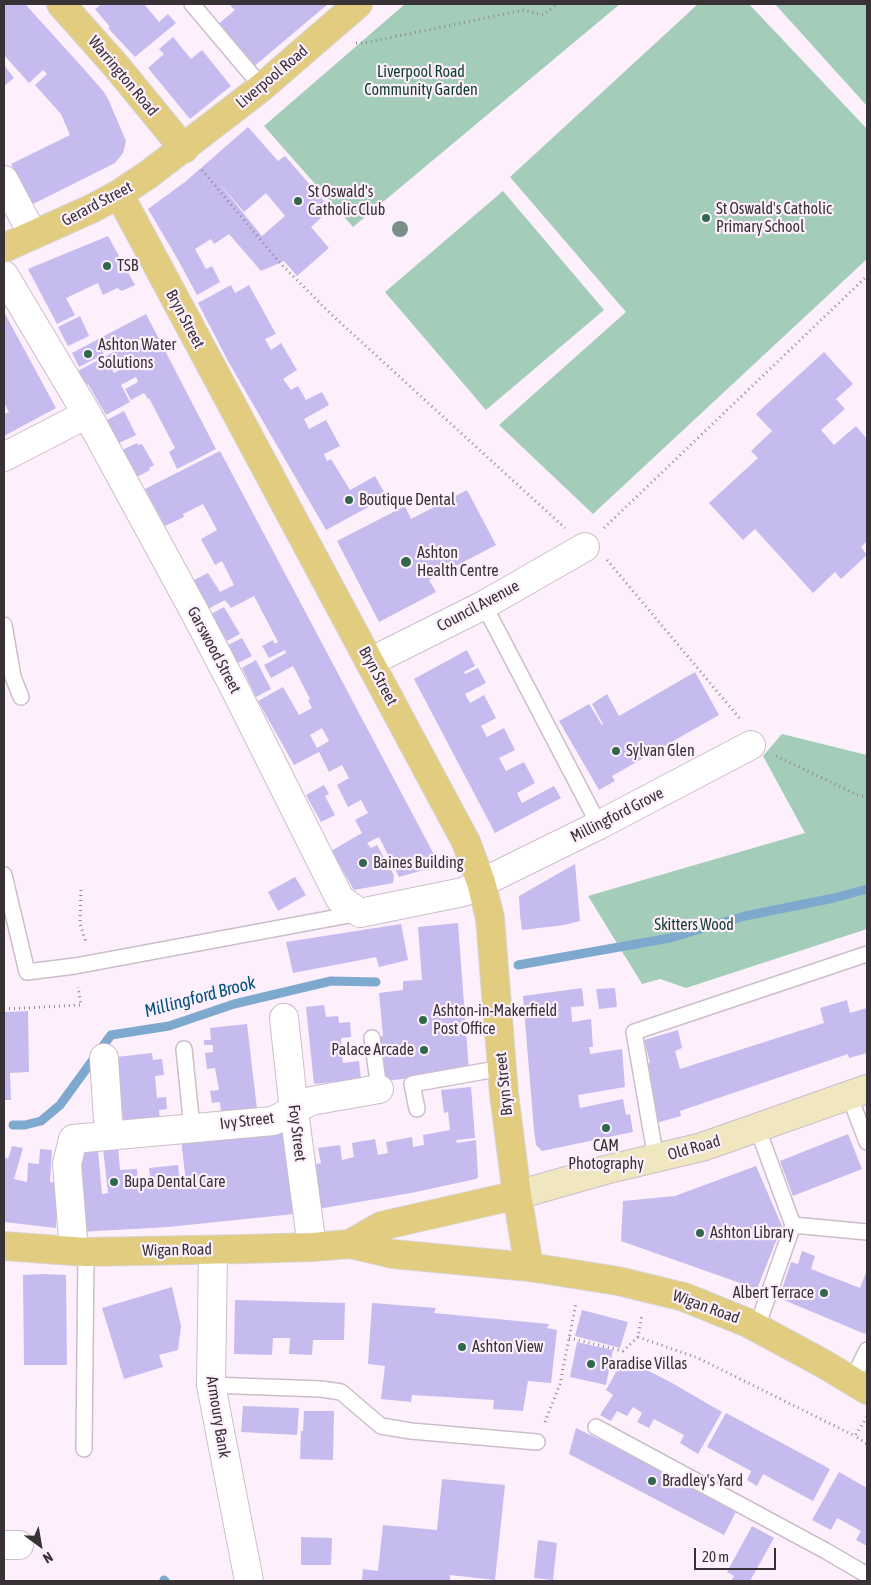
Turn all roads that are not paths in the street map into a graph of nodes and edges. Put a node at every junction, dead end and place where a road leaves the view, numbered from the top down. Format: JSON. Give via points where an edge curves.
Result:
{"nodes":[{"id":1,"x":60,"y":4,"type":"edge"},
{"id":2,"x":192,"y":4,"type":"edge"},
{"id":3,"x":358,"y":4,"type":"edge"},
{"id":4,"x":262,"y":87,"type":"junction"},
{"id":5,"x":192,"y":159,"type":"junction"},
{"id":6,"x":4,"y":180,"type":"edge"},
{"id":7,"x":119,"y":194,"type":"junction"},
{"id":8,"x":33,"y":235,"type":"junction"},
{"id":9,"x":4,"y":248,"type":"edge"},
{"id":10,"x":4,"y":275,"type":"edge"},
{"id":11,"x":87,"y":414,"type":"junction"},
{"id":12,"x":4,"y":457,"type":"edge"},
{"id":13,"x":588,"y":544,"type":"road end"},
{"id":14,"x":484,"y":605,"type":"junction"},
{"id":15,"x":4,"y":625,"type":"edge"},
{"id":16,"x":370,"y":662,"type":"junction"},
{"id":17,"x":21,"y":697,"type":"dead end"},
{"id":18,"x":752,"y":745,"type":"road end"},
{"id":19,"x":600,"y":825,"type":"junction"},
{"id":20,"x":4,"y":875,"type":"edge"},
{"id":21,"x":482,"y":882,"type":"junction"},
{"id":22,"x":360,"y":913,"type":"junction"},
{"id":23,"x":867,"y":954,"type":"edge"},
{"id":24,"x":284,"y":1018,"type":"dead end"},
{"id":25,"x":372,"y":1038,"type":"dead end"},
{"id":26,"x":184,"y":1049,"type":"dead end"},
{"id":27,"x":104,"y":1058,"type":"dead end"},
{"id":28,"x":502,"y":1068,"type":"junction"},
{"id":29,"x":379,"y":1089,"type":"joint"},
{"id":30,"x":858,"y":1092,"type":"edge"},
{"id":31,"x":417,"y":1109,"type":"dead end"},
{"id":32,"x":294,"y":1111,"type":"junction"},
{"id":33,"x":192,"y":1128,"type":"junction"},
{"id":34,"x":757,"y":1128,"type":"junction"},
{"id":35,"x":110,"y":1135,"type":"junction"},
{"id":36,"x":867,"y":1142,"type":"edge"},
{"id":37,"x":656,"y":1159,"type":"junction"},
{"id":38,"x":517,"y":1195,"type":"junction"},
{"id":39,"x":793,"y":1225,"type":"junction"},
{"id":40,"x":867,"y":1232,"type":"edge"},
{"id":41,"x":350,"y":1244,"type":"junction"},
{"id":42,"x":4,"y":1246,"type":"edge"},
{"id":43,"x":312,"y":1247,"type":"junction"},
{"id":44,"x":213,"y":1250,"type":"junction"},
{"id":45,"x":80,"y":1252,"type":"junction"},
{"id":46,"x":529,"y":1267,"type":"junction"},
{"id":47,"x":757,"y":1327,"type":"junction"},
{"id":48,"x":867,"y":1350,"type":"edge"},
{"id":49,"x":210,"y":1385,"type":"junction"},
{"id":50,"x":860,"y":1386,"type":"edge"},
{"id":51,"x":596,"y":1428,"type":"dead end"},
{"id":52,"x":538,"y":1442,"type":"road end"},
{"id":53,"x":84,"y":1449,"type":"dead end"},
{"id":54,"x":867,"y":1575,"type":"edge"},
{"id":55,"x":249,"y":1581,"type":"edge"}],
"edges":[{"from":1,"to":5,"type":"main road","name":"Warrington Road","via":[[117,67]]},
{"from":2,"to":4,"type":"lane"},
{"from":3,"to":4,"type":"main road","name":"Liverpool Road"},
{"from":4,"to":5,"type":"main road","name":"Liverpool Road"},
{"from":5,"to":7,"type":"main road","name":"Gerard Street","via":[[149,174]]},
{"from":6,"to":8,"type":"street"},
{"from":7,"to":8,"type":"main road","name":"Gerard Street"},
{"from":7,"to":16,"type":"main road","name":"Bryn Street"},
{"from":8,"to":9,"type":"main road","name":"Gerard Street"},
{"from":10,"to":11,"type":"street","name":"Garswood Street"},
{"from":11,"to":12,"type":"street"},
{"from":11,"to":22,"type":"street","name":"Garswood Street","via":[[231,681],[340,899]]},
{"from":13,"to":14,"type":"street","name":"Council Avenue"},
{"from":14,"to":16,"type":"street","name":"Council Avenue"},
{"from":14,"to":19,"type":"lane"},
{"from":15,"to":17,"type":"lane","via":[[13,677]]},
{"from":16,"to":21,"type":"main road","name":"Bryn Street","via":[[466,842]]},
{"from":18,"to":19,"type":"street","name":"Millingford Grove"},
{"from":19,"to":21,"type":"street","name":"Millingford Grove"},
{"from":20,"to":22,"type":"lane","via":[[27,972]]},
{"from":21,"to":22,"type":"street","via":[[463,892]]},
{"from":21,"to":28,"type":"main road","name":"Bryn Street","via":[[490,918]]},
{"from":23,"to":37,"type":"lane","via":[[634,1032]]},
{"from":24,"to":32,"type":"street","name":"Foy Street"},
{"from":25,"to":29,"type":"lane"},
{"from":26,"to":33,"type":"lane"},
{"from":27,"to":35,"type":"street"},
{"from":28,"to":31,"type":"lane","via":[[412,1084]]},
{"from":28,"to":38,"type":"main road","name":"Bryn Street"},
{"from":29,"to":32,"type":"street","name":"Ivy Street","via":[[311,1101]]},
{"from":30,"to":34,"type":"street","name":"Old Road"},
{"from":30,"to":36,"type":"lane"},
{"from":32,"to":33,"type":"street","name":"Ivy Street","via":[[274,1121]]},
{"from":32,"to":43,"type":"street","name":"Foy Street"},
{"from":33,"to":35,"type":"street","name":"Ivy Street"},
{"from":34,"to":37,"type":"street","name":"Old Road"},
{"from":34,"to":39,"type":"lane"},
{"from":35,"to":45,"type":"street","name":"Ivy Street","via":[[73,1139],[67,1164]]},
{"from":37,"to":38,"type":"street","name":"Old Road"},
{"from":38,"to":41,"type":"main road","name":"Wigan Road","via":[[381,1226]]},
{"from":38,"to":46,"type":"main road"},
{"from":39,"to":40,"type":"lane"},
{"from":39,"to":47,"type":"lane"},
{"from":41,"to":43,"type":"main road","name":"Wigan Road"},
{"from":41,"to":46,"type":"main road","name":"Wigan Road","via":[[393,1254]]},
{"from":42,"to":45,"type":"main road","name":"Wigan Road"},
{"from":43,"to":44,"type":"main road","name":"Wigan Road"},
{"from":44,"to":45,"type":"main road","name":"Wigan Road"},
{"from":44,"to":49,"type":"street","name":"Armoury Bank"},
{"from":45,"to":53,"type":"lane"},
{"from":46,"to":47,"type":"main road","name":"Wigan Road","via":[[618,1281],[684,1297]]},
{"from":47,"to":50,"type":"main road","name":"Wigan Road"},
{"from":48,"to":50,"type":"lane"},
{"from":49,"to":52,"type":"lane","via":[[341,1392],[381,1426]]},
{"from":49,"to":55,"type":"street","name":"Armoury Bank"},
{"from":51,"to":54,"type":"lane"}]}
